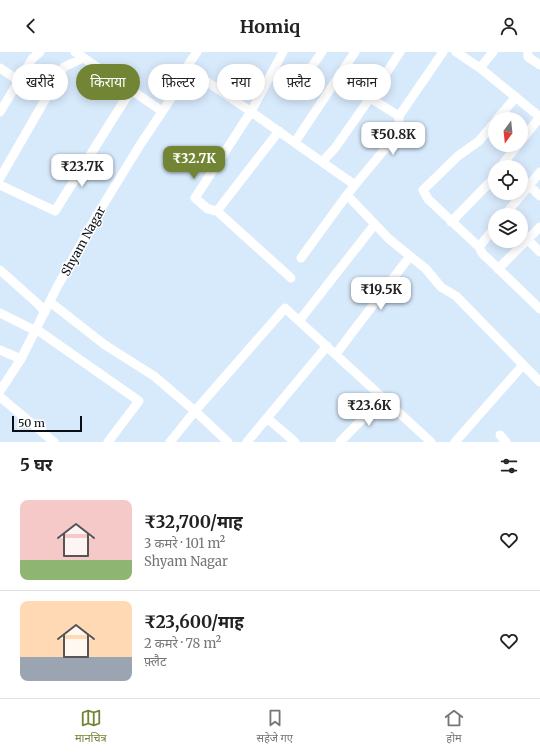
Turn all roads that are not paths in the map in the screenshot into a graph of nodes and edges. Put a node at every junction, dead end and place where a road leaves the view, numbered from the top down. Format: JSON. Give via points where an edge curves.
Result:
{"nodes":[{"id":1,"x":40,"y":52,"type":"edge"},
{"id":2,"x":75,"y":52,"type":"edge"},
{"id":3,"x":196,"y":52,"type":"edge"},
{"id":4,"x":283,"y":52,"type":"edge"},
{"id":5,"x":322,"y":52,"type":"edge"},
{"id":6,"x":355,"y":52,"type":"edge"},
{"id":7,"x":400,"y":52,"type":"edge"},
{"id":8,"x":443,"y":52,"type":"edge"},
{"id":9,"x":456,"y":52,"type":"edge"},
{"id":10,"x":493,"y":52,"type":"edge"},
{"id":11,"x":528,"y":52,"type":"edge"},
{"id":12,"x":83,"y":58,"type":"junction"},
{"id":13,"x":29,"y":64,"type":"edge"},
{"id":14,"x":92,"y":64,"type":"edge"},
{"id":15,"x":188,"y":64,"type":"edge"},
{"id":16,"x":314,"y":64,"type":"edge"},
{"id":17,"x":540,"y":65,"type":"edge"},
{"id":18,"x":391,"y":66,"type":"edge"},
{"id":19,"x":0,"y":68,"type":"edge"},
{"id":20,"x":480,"y":68,"type":"junction"},
{"id":21,"x":12,"y":76,"type":"edge"},
{"id":22,"x":209,"y":83,"type":"edge"},
{"id":23,"x":12,"y":92,"type":"edge"},
{"id":24,"x":140,"y":96,"type":"edge"},
{"id":25,"x":516,"y":97,"type":"junction"},
{"id":26,"x":125,"y":100,"type":"edge"},
{"id":27,"x":168,"y":100,"type":"edge"},
{"id":28,"x":369,"y":100,"type":"edge"},
{"id":29,"x":373,"y":100,"type":"edge"},
{"id":30,"x":252,"y":110,"type":"junction"},
{"id":31,"x":162,"y":111,"type":"junction"},
{"id":32,"x":0,"y":112,"type":"edge"},
{"id":33,"x":503,"y":112,"type":"edge"},
{"id":34,"x":399,"y":116,"type":"junction"},
{"id":35,"x":540,"y":117,"type":"edge"},
{"id":36,"x":488,"y":130,"type":"edge"},
{"id":37,"x":279,"y":131,"type":"junction"},
{"id":38,"x":528,"y":132,"type":"edge"},
{"id":39,"x":295,"y":142,"type":"junction"},
{"id":40,"x":323,"y":161,"type":"junction"},
{"id":41,"x":540,"y":172,"type":"edge"},
{"id":42,"x":0,"y":178,"type":"edge"},
{"id":43,"x":488,"y":183,"type":"edge"},
{"id":44,"x":0,"y":185,"type":"edge"},
{"id":45,"x":356,"y":185,"type":"junction"},
{"id":46,"x":529,"y":186,"type":"junction"},
{"id":47,"x":347,"y":195,"type":"junction"},
{"id":48,"x":540,"y":196,"type":"edge"},
{"id":49,"x":511,"y":208,"type":"edge"},
{"id":50,"x":217,"y":210,"type":"junction"},
{"id":51,"x":451,"y":222,"type":"junction"},
{"id":52,"x":376,"y":224,"type":"junction"},
{"id":53,"x":540,"y":227,"type":"edge"},
{"id":54,"x":488,"y":235,"type":"edge"},
{"id":55,"x":528,"y":238,"type":"edge"},
{"id":56,"x":528,"y":240,"type":"edge"},
{"id":57,"x":478,"y":247,"type":"junction"},
{"id":58,"x":518,"y":248,"type":"edge"},
{"id":59,"x":540,"y":252,"type":"edge"},
{"id":60,"x":410,"y":256,"type":"junction"},
{"id":61,"x":301,"y":258,"type":"dead end"},
{"id":62,"x":498,"y":269,"type":"junction"},
{"id":63,"x":0,"y":270,"type":"edge"},
{"id":64,"x":291,"y":278,"type":"dead end"},
{"id":65,"x":50,"y":302,"type":"junction"},
{"id":66,"x":540,"y":308,"type":"edge"},
{"id":67,"x":44,"y":312,"type":"junction"},
{"id":68,"x":0,"y":313,"type":"edge"},
{"id":69,"x":300,"y":321,"type":"junction"},
{"id":70,"x":36,"y":330,"type":"junction"},
{"id":71,"x":327,"y":346,"type":"junction"},
{"id":72,"x":0,"y":350,"type":"edge"},
{"id":73,"x":336,"y":354,"type":"junction"},
{"id":74,"x":21,"y":359,"type":"junction"},
{"id":75,"x":523,"y":365,"type":"junction"},
{"id":76,"x":540,"y":382,"type":"edge"},
{"id":77,"x":0,"y":391,"type":"edge"},
{"id":78,"x":0,"y":397,"type":"edge"},
{"id":79,"x":383,"y":398,"type":"junction"},
{"id":80,"x":195,"y":410,"type":"junction"},
{"id":81,"x":267,"y":418,"type":"junction"},
{"id":82,"x":54,"y":442,"type":"edge"},
{"id":83,"x":108,"y":442,"type":"edge"},
{"id":84,"x":170,"y":442,"type":"edge"},
{"id":85,"x":228,"y":442,"type":"edge"},
{"id":86,"x":247,"y":442,"type":"edge"},
{"id":87,"x":295,"y":442,"type":"edge"},
{"id":88,"x":340,"y":442,"type":"edge"},
{"id":89,"x":431,"y":442,"type":"edge"},
{"id":90,"x":455,"y":442,"type":"edge"}],
"edges":[{"from":1,"to":13,"type":"street"},
{"from":2,"to":12,"type":"street"},
{"from":3,"to":15,"type":"street","name":"Shyam Nagar"},
{"from":4,"to":30,"type":"street"},
{"from":5,"to":16,"type":"street"},
{"from":6,"to":39,"type":"street"},
{"from":7,"to":18,"type":"street"},
{"from":8,"to":34,"type":"street"},
{"from":9,"to":20,"type":"street"},
{"from":10,"to":20,"type":"street"},
{"from":11,"to":17,"type":"street","via":[[528,57]]},
{"from":12,"to":14,"type":"street"},
{"from":12,"to":42,"type":"street","via":[[64,67]]},
{"from":19,"to":21,"type":"street"},
{"from":20,"to":25,"type":"street"},
{"from":22,"to":30,"type":"street"},
{"from":23,"to":32,"type":"street"},
{"from":24,"to":31,"type":"street"},
{"from":25,"to":33,"type":"street"},
{"from":25,"to":35,"type":"street"},
{"from":26,"to":44,"type":"street","via":[[55,211]]},
{"from":27,"to":31,"type":"street","name":"Shyam Nagar"},
{"from":28,"to":40,"type":"street"},
{"from":29,"to":34,"type":"street"},
{"from":30,"to":37,"type":"street"},
{"from":30,"to":50,"type":"street","via":[[195,198],[208,209]]},
{"from":31,"to":65,"type":"street","name":"Shyam Nagar","via":[[97,215]]},
{"from":34,"to":45,"type":"street","via":[[399,126],[384,150]]},
{"from":35,"to":38,"type":"street"},
{"from":36,"to":51,"type":"street","via":[[423,190],[428,199]]},
{"from":37,"to":39,"type":"street"},
{"from":37,"to":50,"type":"street"},
{"from":39,"to":40,"type":"street"},
{"from":40,"to":45,"type":"street"},
{"from":41,"to":46,"type":"street"},
{"from":43,"to":51,"type":"street"},
{"from":45,"to":47,"type":"street"},
{"from":46,"to":48,"type":"street"},
{"from":46,"to":49,"type":"street"},
{"from":47,"to":52,"type":"street"},
{"from":47,"to":61,"type":"street"},
{"from":50,"to":64,"type":"street"},
{"from":51,"to":57,"type":"street"},
{"from":52,"to":60,"type":"street","via":[[389,239]]},
{"from":52,"to":69,"type":"street"},
{"from":53,"to":55,"type":"street"},
{"from":54,"to":57,"type":"street"},
{"from":56,"to":59,"type":"street"},
{"from":57,"to":62,"type":"street"},
{"from":58,"to":62,"type":"street"},
{"from":60,"to":73,"type":"street"},
{"from":60,"to":75,"type":"street","via":[[426,269],[441,287],[456,296]]},
{"from":62,"to":66,"type":"street"},
{"from":63,"to":67,"type":"street"},
{"from":65,"to":67,"type":"street","name":"Shyam Nagar"},
{"from":65,"to":80,"type":"street","via":[[105,345],[154,376]]},
{"from":67,"to":70,"type":"street","name":"Shyam Nagar"},
{"from":68,"to":70,"type":"street"},
{"from":69,"to":71,"type":"street"},
{"from":69,"to":80,"type":"street","via":[[285,308]]},
{"from":70,"to":74,"type":"street","name":"Shyam Nagar"},
{"from":70,"to":83,"type":"street","via":[[139,401]]},
{"from":71,"to":73,"type":"street"},
{"from":71,"to":81,"type":"street"},
{"from":72,"to":74,"type":"street"},
{"from":73,"to":79,"type":"street"},
{"from":74,"to":77,"type":"street","name":"Shyam Nagar"},
{"from":75,"to":76,"type":"street"},
{"from":75,"to":90,"type":"street"},
{"from":78,"to":82,"type":"street"},
{"from":79,"to":88,"type":"street"},
{"from":79,"to":89,"type":"street"},
{"from":80,"to":84,"type":"street"},
{"from":80,"to":85,"type":"street"},
{"from":81,"to":86,"type":"street"},
{"from":81,"to":87,"type":"street"}]}
